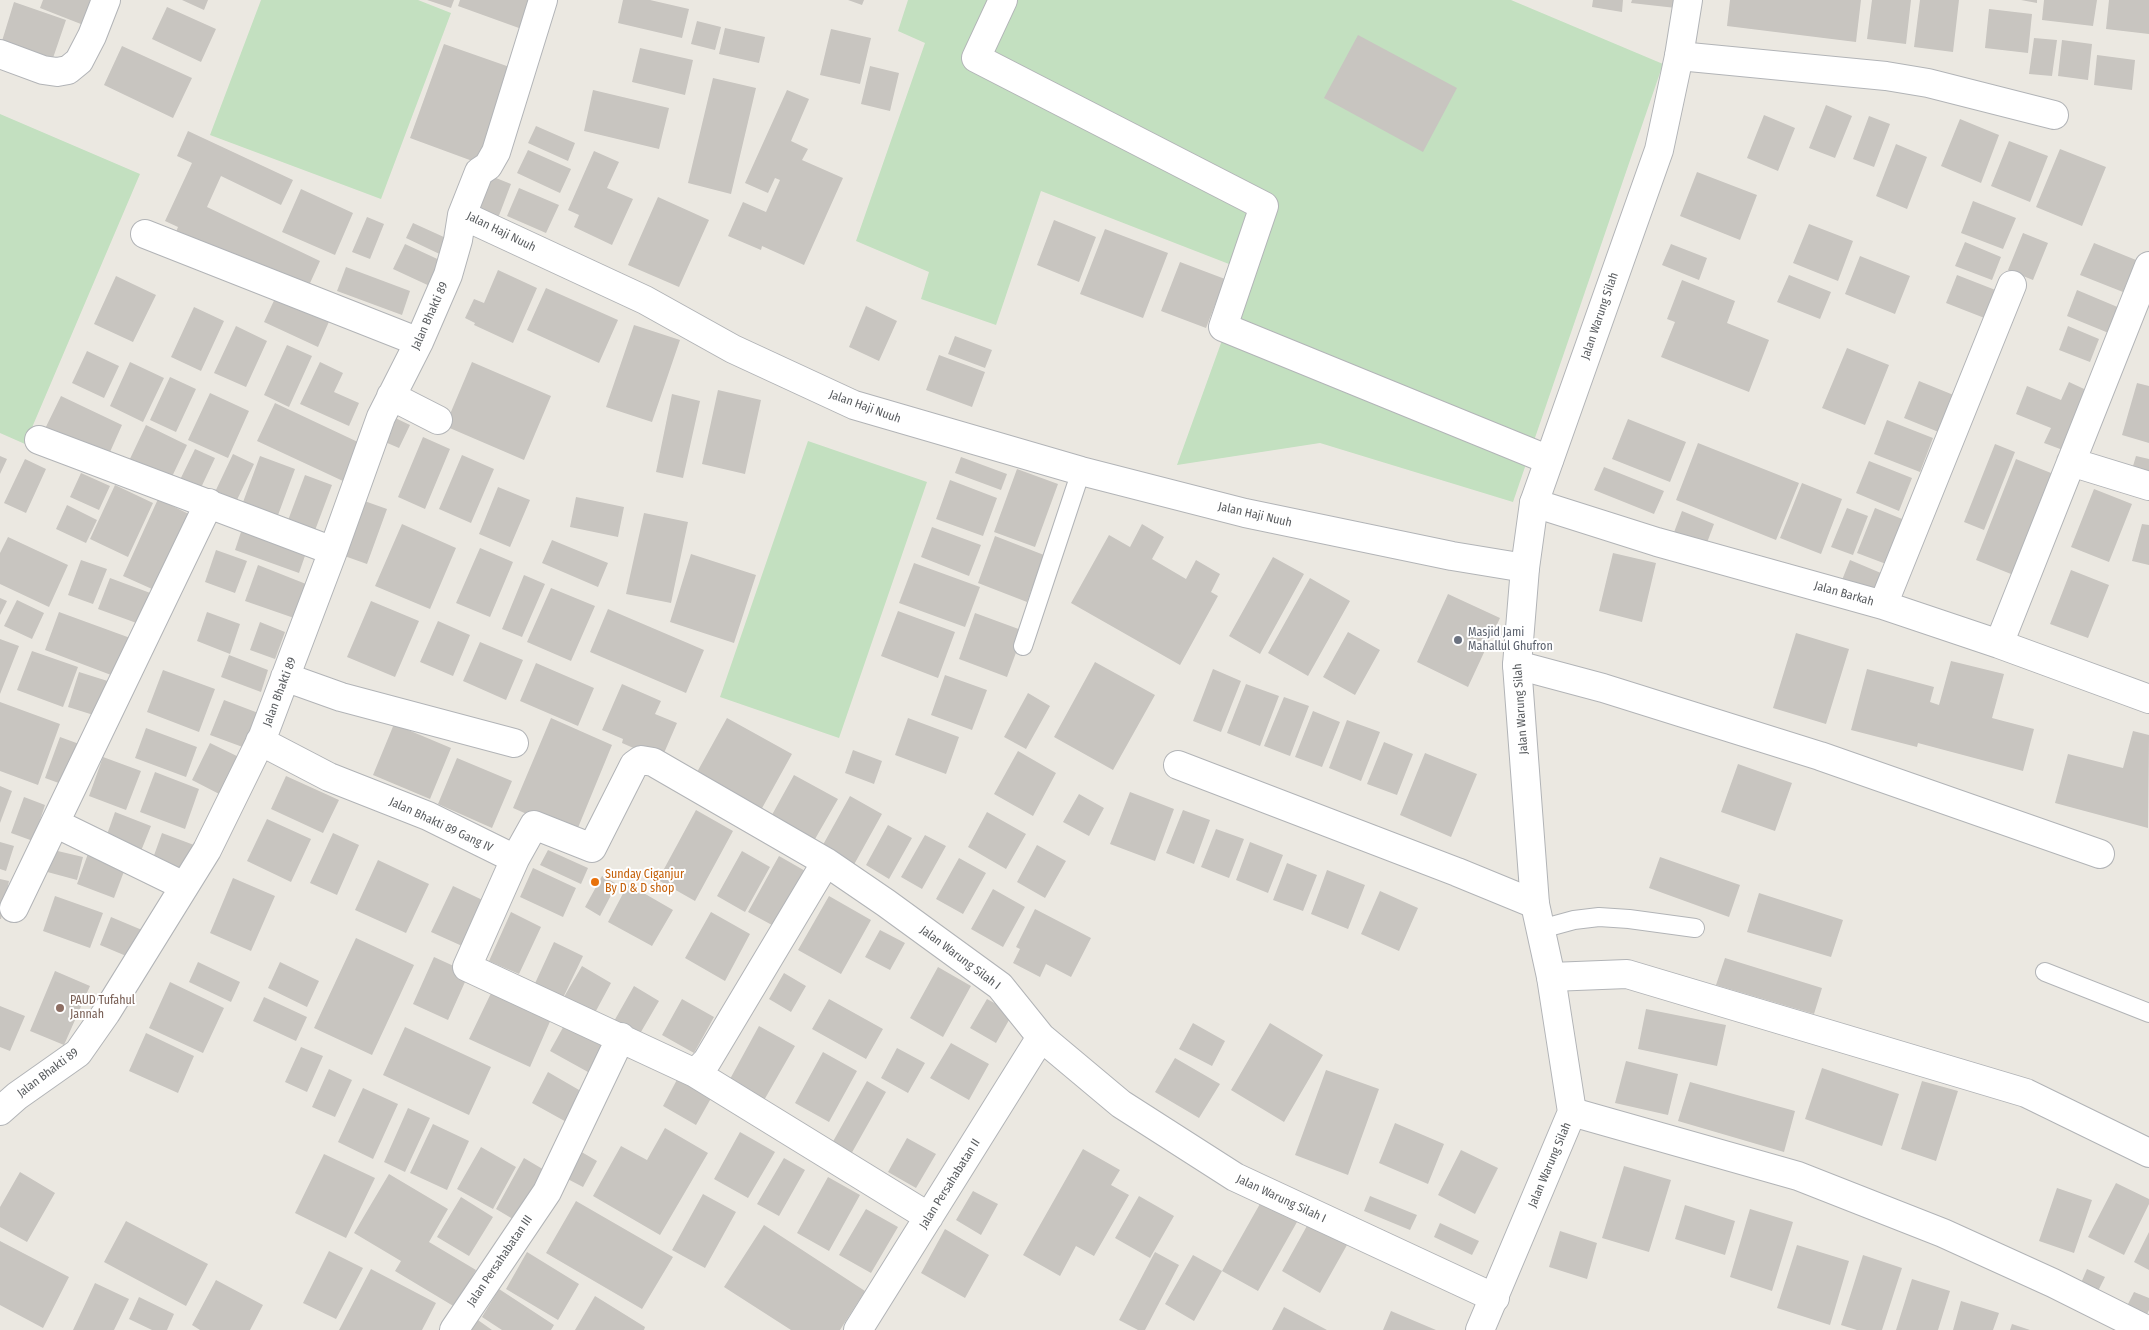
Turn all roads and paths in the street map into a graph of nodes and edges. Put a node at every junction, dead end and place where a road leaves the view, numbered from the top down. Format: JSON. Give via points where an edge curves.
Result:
{"nodes":[{"id":1,"x":106,"y":0,"type":"edge"},
{"id":2,"x":543,"y":0,"type":"edge"},
{"id":3,"x":1002,"y":0,"type":"edge"},
{"id":4,"x":1688,"y":0,"type":"edge"},
{"id":5,"x":0,"y":54,"type":"edge"},
{"id":6,"x":1679,"y":56,"type":"junction"},
{"id":7,"x":2054,"y":115,"type":"dead end"},
{"id":8,"x":462,"y":215,"type":"junction"},
{"id":9,"x":145,"y":234,"type":"dead end"},
{"id":10,"x":2149,"y":266,"type":"edge"},
{"id":11,"x":2012,"y":284,"type":"dead end"},
{"id":12,"x":419,"y":342,"type":"junction"},
{"id":13,"x":391,"y":396,"type":"junction"},
{"id":14,"x":438,"y":420,"type":"dead end"},
{"id":15,"x":39,"y":440,"type":"dead end"},
{"id":16,"x":1550,"y":460,"type":"junction"},
{"id":17,"x":2071,"y":462,"type":"junction"},
{"id":18,"x":1081,"y":472,"type":"junction"},
{"id":19,"x":2149,"y":486,"type":"edge"},
{"id":20,"x":209,"y":503,"type":"junction"},
{"id":21,"x":1534,"y":503,"type":"junction"},
{"id":22,"x":333,"y":551,"type":"junction"},
{"id":23,"x":1525,"y":568,"type":"junction"},
{"id":24,"x":1882,"y":605,"type":"junction"},
{"id":25,"x":1999,"y":644,"type":"junction"},
{"id":26,"x":1024,"y":646,"type":"dead end"},
{"id":27,"x":1517,"y":665,"type":"junction"},
{"id":28,"x":285,"y":677,"type":"junction"},
{"id":29,"x":2149,"y":699,"type":"edge"},
{"id":30,"x":260,"y":741,"type":"junction"},
{"id":31,"x":514,"y":743,"type":"dead end"},
{"id":32,"x":1178,"y":765,"type":"dead end"},
{"id":33,"x":55,"y":823,"type":"junction"},
{"id":34,"x":2100,"y":854,"type":"dead end"},
{"id":35,"x":515,"y":860,"type":"junction"},
{"id":36,"x":826,"y":862,"type":"junction"},
{"id":37,"x":184,"y":886,"type":"junction"},
{"id":38,"x":14,"y":908,"type":"dead end"},
{"id":39,"x":1538,"y":917,"type":"junction"},
{"id":40,"x":1695,"y":928,"type":"dead end"},
{"id":41,"x":2045,"y":972,"type":"dead end"},
{"id":42,"x":1551,"y":978,"type":"junction"},
{"id":43,"x":2149,"y":1013,"type":"edge"},
{"id":44,"x":621,"y":1037,"type":"junction"},
{"id":45,"x":1041,"y":1037,"type":"junction"},
{"id":46,"x":695,"y":1073,"type":"junction"},
{"id":47,"x":0,"y":1111,"type":"edge"},
{"id":48,"x":1572,"y":1112,"type":"junction"},
{"id":49,"x":2149,"y":1153,"type":"edge"},
{"id":50,"x":929,"y":1218,"type":"junction"},
{"id":51,"x":1495,"y":1298,"type":"junction"},
{"id":52,"x":454,"y":1330,"type":"edge"},
{"id":53,"x":858,"y":1330,"type":"edge"},
{"id":54,"x":1480,"y":1330,"type":"edge"},
{"id":55,"x":2147,"y":1330,"type":"edge"}],
"edges":[{"from":1,"to":5,"type":"street","via":[[79,61],[68,70],[43,70]]},
{"from":2,"to":8,"type":"street","name":"Jalan Haji Nuuh","via":[[496,152],[488,166],[479,172]]},
{"from":3,"to":16,"type":"street","via":[[976,58],[1264,206],[1223,327]]},
{"from":4,"to":6,"type":"street","name":"Jalan Warung Silah"},
{"from":6,"to":7,"type":"street","via":[[1886,76],[1928,83]]},
{"from":6,"to":16,"type":"street","name":"Jalan Warung Silah","via":[[1659,150]]},
{"from":8,"to":12,"type":"street","name":"Jalan Bhakti 89","via":[[448,275]]},
{"from":8,"to":18,"type":"street","name":"Jalan Haji Nuuh","via":[[645,300],[733,349],[854,405]]},
{"from":9,"to":12,"type":"street"},
{"from":10,"to":17,"type":"street"},
{"from":11,"to":24,"type":"street"},
{"from":12,"to":13,"type":"street","name":"Jalan Bhakti 89"},
{"from":13,"to":14,"type":"street"},
{"from":13,"to":22,"type":"street","name":"Jalan Bhakti 89"},
{"from":15,"to":20,"type":"street"},
{"from":16,"to":21,"type":"street","name":"Jalan Warung Silah"},
{"from":17,"to":19,"type":"street"},
{"from":17,"to":25,"type":"street"},
{"from":18,"to":23,"type":"street","name":"Jalan Haji Nuuh","via":[[1246,513]]},
{"from":18,"to":26,"type":"lane"},
{"from":20,"to":22,"type":"street"},
{"from":20,"to":33,"type":"street"},
{"from":21,"to":23,"type":"street","name":"Jalan Warung Silah"},
{"from":21,"to":24,"type":"street","name":"Jalan Barkah","via":[[1657,542]]},
{"from":22,"to":28,"type":"street","name":"Jalan Bhakti 89"},
{"from":23,"to":27,"type":"street","name":"Jalan Warung Silah"},
{"from":24,"to":25,"type":"street","name":"Jalan Barkah"},
{"from":25,"to":29,"type":"street","name":"Jalan Barkah"},
{"from":27,"to":34,"type":"street","via":[[1603,688],[1820,756]]},
{"from":27,"to":39,"type":"street","name":"Jalan Warung Silah"},
{"from":28,"to":30,"type":"street","name":"Jalan Bhakti 89"},
{"from":28,"to":31,"type":"street","via":[[341,697]]},
{"from":30,"to":35,"type":"street","name":"Jalan Bhakti 89 Gang IV","via":[[329,777],[428,816]]},
{"from":30,"to":37,"type":"street","name":"Jalan Bhakti 89","via":[[207,850]]},
{"from":32,"to":39,"type":"street","via":[[1458,872]]},
{"from":33,"to":37,"type":"street"},
{"from":33,"to":38,"type":"street"},
{"from":35,"to":36,"type":"street","name":"Jalan Warung Silah I","via":[[534,825],[592,848],[634,765],[641,760],[653,762]]},
{"from":35,"to":44,"type":"street","via":[[467,966]]},
{"from":36,"to":45,"type":"street","name":"Jalan Warung Silah I","via":[[1000,986]]},
{"from":36,"to":46,"type":"street","via":[[707,1061]]},
{"from":37,"to":47,"type":"street","name":"Jalan Bhakti 89","via":[[78,1053]]},
{"from":39,"to":40,"type":"lane","via":[[1629,919]]},
{"from":39,"to":42,"type":"street","name":"Jalan Warung Silah"},
{"from":41,"to":43,"type":"lane"},
{"from":42,"to":48,"type":"street","name":"Jalan Warung Silah"},
{"from":42,"to":49,"type":"street","via":[[1627,974],[2026,1093]]},
{"from":44,"to":46,"type":"street"},
{"from":44,"to":52,"type":"street","name":"Jalan Persahabatan III","via":[[547,1192]]},
{"from":45,"to":50,"type":"street","name":"Jalan Persahabatan II"},
{"from":45,"to":51,"type":"street","name":"Jalan Warung Silah I","via":[[1121,1104],[1235,1178]]},
{"from":46,"to":50,"type":"street"},
{"from":48,"to":51,"type":"street","name":"Jalan Warung Silah"},
{"from":48,"to":55,"type":"street","via":[[1798,1176],[1943,1233]]},
{"from":50,"to":53,"type":"street","name":"Jalan Persahabatan II"},
{"from":51,"to":54,"type":"street","name":"Jalan Warung Silah"}]}
